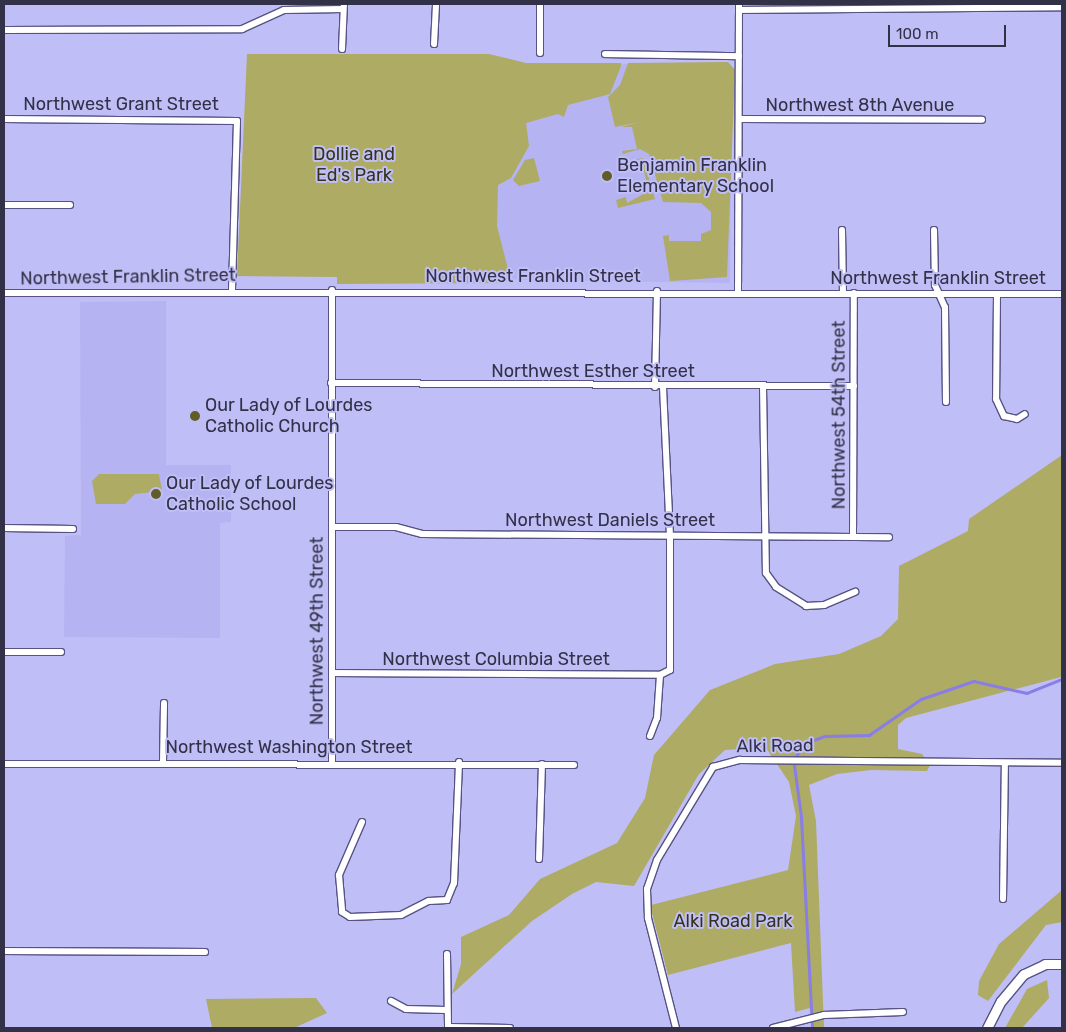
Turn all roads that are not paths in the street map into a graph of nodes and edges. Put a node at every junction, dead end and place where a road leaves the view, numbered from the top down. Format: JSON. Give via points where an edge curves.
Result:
{"nodes":[{"id":1,"x":436,"y":4,"type":"edge"},
{"id":2,"x":540,"y":4,"type":"edge"},
{"id":3,"x":344,"y":7,"type":"edge"},
{"id":4,"x":739,"y":7,"type":"edge"},
{"id":5,"x":1062,"y":7,"type":"edge"},
{"id":6,"x":4,"y":30,"type":"edge"},
{"id":7,"x":434,"y":44,"type":"dead end"},
{"id":8,"x":342,"y":49,"type":"dead end"},
{"id":9,"x":540,"y":53,"type":"dead end"},
{"id":10,"x":605,"y":54,"type":"dead end"},
{"id":11,"x":739,"y":56,"type":"junction"},
{"id":12,"x":4,"y":118,"type":"edge"},
{"id":13,"x":739,"y":119,"type":"junction"},
{"id":14,"x":982,"y":120,"type":"dead end"},
{"id":15,"x":4,"y":205,"type":"edge"},
{"id":16,"x":70,"y":205,"type":"dead end"},
{"id":17,"x":842,"y":230,"type":"dead end"},
{"id":18,"x":934,"y":230,"type":"dead end"},
{"id":19,"x":332,"y":290,"type":"junction"},
{"id":20,"x":232,"y":291,"type":"junction"},
{"id":21,"x":657,"y":292,"type":"junction"},
{"id":22,"x":738,"y":292,"type":"junction"},
{"id":23,"x":4,"y":293,"type":"edge"},
{"id":24,"x":842,"y":293,"type":"junction"},
{"id":25,"x":854,"y":293,"type":"junction"},
{"id":26,"x":938,"y":294,"type":"junction"},
{"id":27,"x":997,"y":294,"type":"junction"},
{"id":28,"x":1062,"y":294,"type":"edge"},
{"id":29,"x":331,"y":383,"type":"junction"},
{"id":30,"x":764,"y":386,"type":"junction"},
{"id":31,"x":854,"y":386,"type":"junction"},
{"id":32,"x":659,"y":387,"type":"junction"},
{"id":33,"x":946,"y":402,"type":"dead end"},
{"id":34,"x":1025,"y":414,"type":"dead end"},
{"id":35,"x":332,"y":527,"type":"junction"},
{"id":36,"x":4,"y":528,"type":"edge"},
{"id":37,"x":73,"y":529,"type":"dead end"},
{"id":38,"x":670,"y":536,"type":"junction"},
{"id":39,"x":763,"y":536,"type":"junction"},
{"id":40,"x":853,"y":537,"type":"junction"},
{"id":41,"x":889,"y":537,"type":"dead end"},
{"id":42,"x":855,"y":592,"type":"dead end"},
{"id":43,"x":4,"y":652,"type":"edge"},
{"id":44,"x":61,"y":652,"type":"dead end"},
{"id":45,"x":332,"y":673,"type":"junction"},
{"id":46,"x":660,"y":675,"type":"junction"},
{"id":47,"x":164,"y":703,"type":"dead end"},
{"id":48,"x":650,"y":736,"type":"dead end"},
{"id":49,"x":332,"y":761,"type":"junction"},
{"id":50,"x":163,"y":762,"type":"junction"},
{"id":51,"x":459,"y":762,"type":"junction"},
{"id":52,"x":1005,"y":763,"type":"junction"},
{"id":53,"x":1062,"y":763,"type":"edge"},
{"id":54,"x":4,"y":764,"type":"edge"},
{"id":55,"x":542,"y":764,"type":"junction"},
{"id":56,"x":574,"y":766,"type":"dead end"},
{"id":57,"x":362,"y":822,"type":"dead end"},
{"id":58,"x":539,"y":859,"type":"dead end"},
{"id":59,"x":1003,"y":899,"type":"dead end"},
{"id":60,"x":4,"y":950,"type":"edge"},
{"id":61,"x":205,"y":952,"type":"dead end"},
{"id":62,"x":448,"y":954,"type":"dead end"},
{"id":63,"x":1062,"y":964,"type":"edge"},
{"id":64,"x":391,"y":1001,"type":"dead end"},
{"id":65,"x":446,"y":1010,"type":"junction"},
{"id":66,"x":903,"y":1012,"type":"dead end"},
{"id":67,"x":448,"y":1028,"type":"edge"},
{"id":68,"x":510,"y":1028,"type":"edge"},
{"id":69,"x":676,"y":1028,"type":"edge"},
{"id":70,"x":773,"y":1028,"type":"edge"},
{"id":71,"x":987,"y":1028,"type":"edge"}],
"edges":[{"from":1,"to":7,"type":"street"},
{"from":2,"to":9,"type":"street"},
{"from":3,"to":6,"type":"street","via":[[284,10],[242,29]]},
{"from":3,"to":8,"type":"street"},
{"from":4,"to":5,"type":"street"},
{"from":4,"to":11,"type":"street"},
{"from":10,"to":11,"type":"street"},
{"from":11,"to":13,"type":"street"},
{"from":12,"to":20,"type":"street","name":"Northwest Grant Street","via":[[237,121]]},
{"from":13,"to":14,"type":"street","name":"Northwest 8th Avenue"},
{"from":13,"to":22,"type":"street"},
{"from":15,"to":16,"type":"street"},
{"from":17,"to":24,"type":"street"},
{"from":18,"to":26,"type":"street"},
{"from":19,"to":20,"type":"street","name":"Northwest Franklin Street"},
{"from":19,"to":21,"type":"street","name":"Northwest Franklin Street"},
{"from":19,"to":29,"type":"street","name":"Northwest 49th Street"},
{"from":20,"to":23,"type":"street","name":"Northwest Franklin Street"},
{"from":21,"to":22,"type":"street","name":"Northwest Franklin Street"},
{"from":21,"to":32,"type":"street"},
{"from":22,"to":24,"type":"street","name":"Northwest Franklin Street"},
{"from":24,"to":25,"type":"street","name":"Northwest Franklin Street"},
{"from":25,"to":26,"type":"street","name":"Northwest Franklin Street"},
{"from":25,"to":31,"type":"street","name":"Northwest 54th Street"},
{"from":26,"to":27,"type":"street","name":"Northwest Franklin Street"},
{"from":26,"to":33,"type":"street","via":[[945,307]]},
{"from":27,"to":28,"type":"street","name":"Northwest Franklin Street"},
{"from":27,"to":34,"type":"street","via":[[997,404],[1010,419]]},
{"from":29,"to":32,"type":"street","name":"Northwest Esther Street"},
{"from":29,"to":35,"type":"street","name":"Northwest 49th Street"},
{"from":30,"to":31,"type":"street","name":"Northwest Esther Street"},
{"from":30,"to":32,"type":"street","name":"Northwest Esther Street"},
{"from":30,"to":39,"type":"street"},
{"from":31,"to":40,"type":"street","name":"Northwest 54th Street"},
{"from":32,"to":38,"type":"street"},
{"from":35,"to":38,"type":"street","name":"Northwest Daniels Street","via":[[396,527],[422,534]]},
{"from":35,"to":45,"type":"street","name":"Northwest 49th Street"},
{"from":36,"to":37,"type":"street"},
{"from":38,"to":39,"type":"street","name":"Northwest Daniels Street"},
{"from":38,"to":46,"type":"street","via":[[670,670]]},
{"from":39,"to":40,"type":"street","name":"Northwest Daniels Street"},
{"from":39,"to":42,"type":"street","via":[[766,573],[800,604],[819,606]]},
{"from":40,"to":41,"type":"street","name":"Northwest Daniels Street"},
{"from":43,"to":44,"type":"street"},
{"from":45,"to":46,"type":"street","name":"Northwest Columbia Street"},
{"from":45,"to":49,"type":"street","name":"Northwest 49th Street"},
{"from":46,"to":48,"type":"street","via":[[657,718]]},
{"from":47,"to":50,"type":"street"},
{"from":49,"to":50,"type":"street","name":"Northwest Washington Street"},
{"from":49,"to":51,"type":"street","name":"Northwest Washington Street"},
{"from":50,"to":54,"type":"street","name":"Northwest Washington Street"},
{"from":51,"to":55,"type":"street","name":"Northwest Washington Street"},
{"from":51,"to":57,"type":"street","via":[[454,883],[447,900],[429,901],[401,915],[350,917],[342,912],[339,874]]},
{"from":52,"to":53,"type":"street","name":"Alki Road"},
{"from":52,"to":59,"type":"street"},
{"from":52,"to":69,"type":"street","name":"Alki Road","via":[[740,760],[714,767],[651,873],[648,918]]},
{"from":55,"to":56,"type":"street","name":"Northwest Washington Street"},
{"from":55,"to":58,"type":"street"},
{"from":60,"to":61,"type":"street"},
{"from":62,"to":65,"type":"street"},
{"from":63,"to":71,"type":"street","via":[[1045,964],[1024,974],[1001,1002]]},
{"from":64,"to":65,"type":"street","via":[[406,1009]]},
{"from":65,"to":67,"type":"street"},
{"from":66,"to":70,"type":"street","via":[[824,1015]]},
{"from":67,"to":68,"type":"street"}]}
